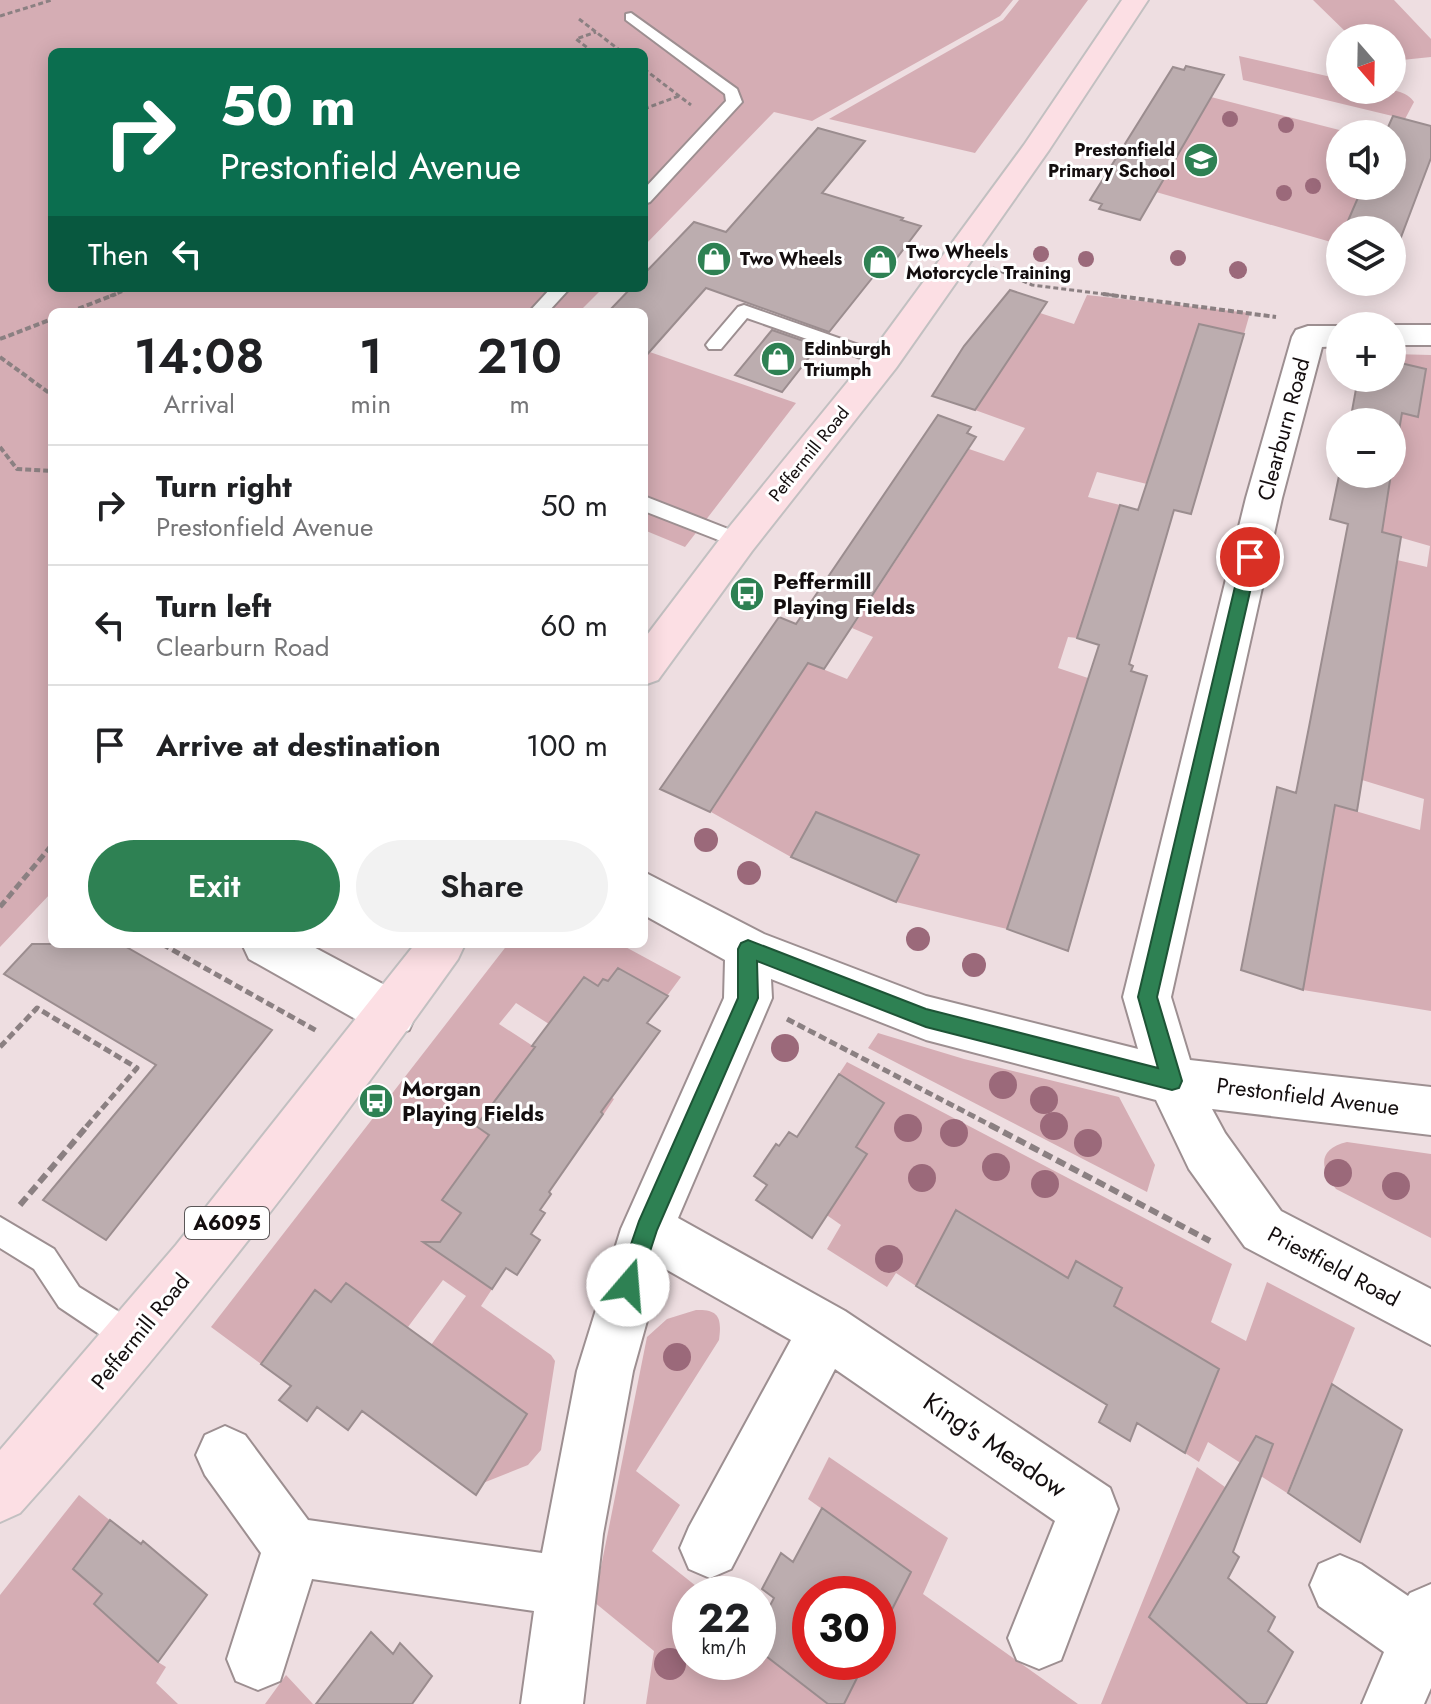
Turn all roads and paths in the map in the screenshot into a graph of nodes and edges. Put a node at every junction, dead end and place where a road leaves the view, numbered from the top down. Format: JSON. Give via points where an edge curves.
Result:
{"nodes":[{"id":1,"x":52,"y":0,"type":"edge"},
{"id":2,"x":1135,"y":0,"type":"edge"},
{"id":3,"x":0,"y":16,"type":"edge"},
{"id":4,"x":631,"y":17,"type":"dead end"},
{"id":5,"x":579,"y":19,"type":"dead end"},
{"id":6,"x":596,"y":32,"type":"junction"},
{"id":7,"x":588,"y":48,"type":"edge"},
{"id":8,"x":617,"y":48,"type":"edge"},
{"id":9,"x":648,"y":72,"type":"edge"},
{"id":10,"x":679,"y":96,"type":"junction"},
{"id":11,"x":648,"y":108,"type":"edge"},
{"id":12,"x":713,"y":122,"type":"junction"},
{"id":13,"x":648,"y":195,"type":"edge"},
{"id":14,"x":963,"y":252,"type":"junction"},
{"id":15,"x":122,"y":292,"type":"edge"},
{"id":16,"x":557,"y":292,"type":"edge"},
{"id":17,"x":80,"y":308,"type":"edge"},
{"id":18,"x":542,"y":308,"type":"edge"},
{"id":19,"x":48,"y":321,"type":"edge"},
{"id":20,"x":1406,"y":335,"type":"edge"},
{"id":21,"x":1431,"y":335,"type":"edge"},
{"id":22,"x":1324,"y":337,"type":"edge"},
{"id":23,"x":0,"y":339,"type":"edge"},
{"id":24,"x":715,"y":345,"type":"dead end"},
{"id":25,"x":0,"y":357,"type":"edge"},
{"id":26,"x":884,"y":360,"type":"junction"},
{"id":27,"x":48,"y":392,"type":"edge"},
{"id":28,"x":0,"y":447,"type":"edge"},
{"id":29,"x":48,"y":471,"type":"edge"},
{"id":30,"x":648,"y":505,"type":"edge"},
{"id":31,"x":739,"y":541,"type":"junction"},
{"id":32,"x":648,"y":664,"type":"edge"},
{"id":33,"x":48,"y":850,"type":"edge"},
{"id":34,"x":648,"y":895,"type":"edge"},
{"id":35,"x":0,"y":907,"type":"edge"},
{"id":36,"x":169,"y":948,"type":"edge"},
{"id":37,"x":272,"y":948,"type":"edge"},
{"id":38,"x":439,"y":948,"type":"edge"},
{"id":39,"x":748,"y":974,"type":"junction"},
{"id":40,"x":392,"y":1014,"type":"junction"},
{"id":41,"x":0,"y":1047,"type":"edge"},
{"id":42,"x":359,"y":1055,"type":"junction"},
{"id":43,"x":1172,"y":1081,"type":"junction"},
{"id":44,"x":1431,"y":1111,"type":"edge"},
{"id":45,"x":5,"y":1224,"type":"edge"},
{"id":46,"x":647,"y":1229,"type":"junction"},
{"id":47,"x":1263,"y":1229,"type":"junction"},
{"id":48,"x":1431,"y":1318,"type":"edge"},
{"id":49,"x":826,"y":1330,"type":"junction"},
{"id":50,"x":134,"y":1339,"type":"junction"},
{"id":51,"x":225,"y":1455,"type":"dead end"},
{"id":52,"x":0,"y":1493,"type":"edge"},
{"id":53,"x":292,"y":1547,"type":"junction"},
{"id":54,"x":710,"y":1548,"type":"dead end"},
{"id":55,"x":1340,"y":1585,"type":"dead end"},
{"id":56,"x":567,"y":1586,"type":"junction"},
{"id":57,"x":1426,"y":1627,"type":"edge"},
{"id":58,"x":1039,"y":1638,"type":"dead end"},
{"id":59,"x":258,"y":1659,"type":"dead end"},
{"id":60,"x":552,"y":1704,"type":"edge"},
{"id":61,"x":1393,"y":1704,"type":"edge"}],
"edges":[{"from":1,"to":3,"type":"path"},
{"from":2,"to":14,"type":"main road","name":"Peffermill Road"},
{"from":4,"to":12,"type":"lane","via":[[732,92],[734,102]]},
{"from":5,"to":6,"type":"path"},
{"from":6,"to":7,"type":"path","via":[[576,39]]},
{"from":6,"to":8,"type":"path"},
{"from":9,"to":10,"type":"path"},
{"from":10,"to":11,"type":"path"},
{"from":10,"to":12,"type":"path"},
{"from":12,"to":13,"type":"lane"},
{"from":14,"to":22,"type":"path","via":[[1025,284],[1269,314]]},
{"from":14,"to":26,"type":"main road","name":"Peffermill Road"},
{"from":15,"to":17,"type":"path"},
{"from":16,"to":18,"type":"lane"},
{"from":19,"to":23,"type":"path"},
{"from":20,"to":21,"type":"street"},
{"from":22,"to":43,"type":"street","name":"Clearburn Road","via":[[1264,498],[1147,997]]},
{"from":24,"to":26,"type":"lane","via":[[744,311]]},
{"from":25,"to":27,"type":"path"},
{"from":26,"to":31,"type":"main road","name":"Peffermill Road"},
{"from":28,"to":29,"type":"path","via":[[17,469]]},
{"from":30,"to":31,"type":"lane"},
{"from":31,"to":32,"type":"main road","name":"Peffermill Road"},
{"from":33,"to":35,"type":"path"},
{"from":34,"to":39,"type":"street","name":"Prestonfield Avenue"},
{"from":36,"to":42,"type":"path"},
{"from":37,"to":40,"type":"street"},
{"from":38,"to":40,"type":"main road","name":"Peffermill Road","number":"A6095"},
{"from":39,"to":43,"type":"street","name":"Prestonfield Avenue"},
{"from":39,"to":46,"type":"street"},
{"from":39,"to":47,"type":"path","via":[[1211,1242],[1231,1244]]},
{"from":40,"to":42,"type":"main road","name":"Peffermill Road","number":"A6095"},
{"from":41,"to":45,"type":"path","via":[[37,1008],[137,1068]]},
{"from":42,"to":50,"type":"main road","name":"Peffermill Road","number":"A6095"},
{"from":43,"to":44,"type":"street","name":"Prestonfield Avenue"},
{"from":43,"to":47,"type":"street","name":"Priestfield Road","via":[[1207,1151]]},
{"from":45,"to":50,"type":"lane","via":[[44,1259],[69,1297]]},
{"from":46,"to":49,"type":"street","name":"King's Meadow"},
{"from":46,"to":56,"type":"street","via":[[605,1371]]},
{"from":47,"to":48,"type":"street","name":"Priestfield Road"},
{"from":49,"to":54,"type":"street"},
{"from":49,"to":58,"type":"street","name":"King's Meadow","via":[[1089,1509]]},
{"from":50,"to":52,"type":"main road","name":"Peffermill Road","number":"A6095"},
{"from":51,"to":53,"type":"street"},
{"from":53,"to":56,"type":"street"},
{"from":53,"to":59,"type":"street"},
{"from":55,"to":57,"type":"street"},
{"from":56,"to":60,"type":"street"},
{"from":57,"to":61,"type":"street"}]}
